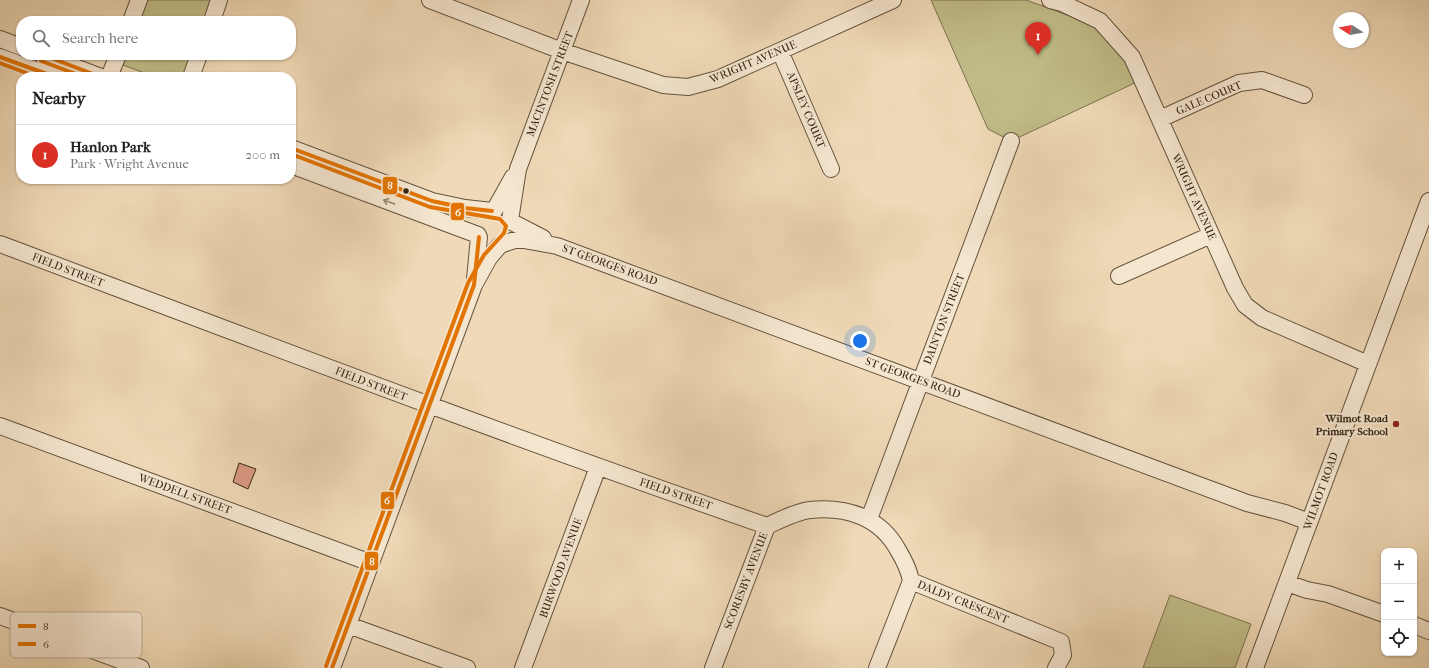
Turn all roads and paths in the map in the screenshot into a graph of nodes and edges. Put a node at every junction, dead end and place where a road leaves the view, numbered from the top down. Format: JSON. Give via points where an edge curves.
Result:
{"nodes":[{"id":1,"x":139,"y":0,"type":"edge"},
{"id":2,"x":219,"y":0,"type":"edge"},
{"id":3,"x":430,"y":0,"type":"edge"},
{"id":4,"x":581,"y":0,"type":"edge"},
{"id":5,"x":893,"y":0,"type":"edge"},
{"id":6,"x":1058,"y":1,"type":"edge"},
{"id":7,"x":872,"y":4,"type":"edge"},
{"id":8,"x":133,"y":16,"type":"edge"},
{"id":9,"x":214,"y":16,"type":"edge"},
{"id":10,"x":3,"y":40,"type":"edge"},
{"id":11,"x":16,"y":45,"type":"edge"},
{"id":12,"x":562,"y":51,"type":"junction"},
{"id":13,"x":780,"y":51,"type":"junction"},
{"id":14,"x":0,"y":57,"type":"edge"},
{"id":15,"x":57,"y":60,"type":"edge"},
{"id":16,"x":114,"y":60,"type":"edge"},
{"id":17,"x":197,"y":60,"type":"edge"},
{"id":18,"x":41,"y":72,"type":"edge"},
{"id":19,"x":89,"y":72,"type":"edge"},
{"id":20,"x":103,"y":72,"type":"edge"},
{"id":21,"x":193,"y":72,"type":"edge"},
{"id":22,"x":1304,"y":96,"type":"dead end"},
{"id":23,"x":1160,"y":120,"type":"junction"},
{"id":24,"x":1011,"y":141,"type":"dead end"},
{"id":25,"x":296,"y":150,"type":"edge"},
{"id":26,"x":296,"y":167,"type":"edge"},
{"id":27,"x":348,"y":169,"type":"junction"},
{"id":28,"x":518,"y":169,"type":"junction"},
{"id":29,"x":831,"y":169,"type":"dead end"},
{"id":30,"x":342,"y":184,"type":"junction"},
{"id":31,"x":1429,"y":201,"type":"edge"},
{"id":32,"x":493,"y":211,"type":"junction"},
{"id":33,"x":510,"y":220,"type":"junction"},
{"id":34,"x":1211,"y":235,"type":"junction"},
{"id":35,"x":478,"y":236,"type":"junction"},
{"id":36,"x":0,"y":244,"type":"edge"},
{"id":37,"x":502,"y":245,"type":"junction"},
{"id":38,"x":557,"y":246,"type":"junction"},
{"id":39,"x":1118,"y":276,"type":"dead end"},
{"id":40,"x":474,"y":285,"type":"junction"},
{"id":41,"x":1368,"y":364,"type":"junction"},
{"id":42,"x":921,"y":381,"type":"junction"},
{"id":43,"x":429,"y":406,"type":"junction"},
{"id":44,"x":0,"y":426,"type":"edge"},
{"id":45,"x":598,"y":467,"type":"junction"},
{"id":46,"x":869,"y":519,"type":"junction"},
{"id":47,"x":767,"y":526,"type":"junction"},
{"id":48,"x":1308,"y":526,"type":"junction"},
{"id":49,"x":371,"y":563,"type":"junction"},
{"id":50,"x":1288,"y":579,"type":"junction"},
{"id":51,"x":910,"y":581,"type":"junction"},
{"id":52,"x":1381,"y":613,"type":"edge"},
{"id":53,"x":0,"y":616,"type":"edge"},
{"id":54,"x":10,"y":620,"type":"edge"},
{"id":55,"x":348,"y":625,"type":"junction"},
{"id":56,"x":1417,"y":626,"type":"edge"},
{"id":57,"x":1429,"y":631,"type":"edge"},
{"id":58,"x":114,"y":658,"type":"edge"},
{"id":59,"x":141,"y":668,"type":"edge"},
{"id":60,"x":332,"y":668,"type":"edge"},
{"id":61,"x":467,"y":668,"type":"edge"},
{"id":62,"x":523,"y":668,"type":"edge"},
{"id":63,"x":713,"y":668,"type":"edge"},
{"id":64,"x":877,"y":668,"type":"edge"},
{"id":65,"x":1056,"y":668,"type":"edge"},
{"id":66,"x":1255,"y":668,"type":"edge"}],
"edges":[{"from":1,"to":8,"type":"street"},
{"from":2,"to":9,"type":"street"},
{"from":3,"to":12,"type":"street","name":"WRIGHT AVENUE"},
{"from":4,"to":12,"type":"street","name":"MACINTOSH STREET"},
{"from":5,"to":7,"type":"street","name":"WRIGHT AVENUE"},
{"from":6,"to":23,"type":"street","name":"WRIGHT AVENUE","via":[[1100,20],[1116,37],[1132,57]]},
{"from":7,"to":13,"type":"street","name":"WRIGHT AVENUE"},
{"from":10,"to":11,"type":"street"},
{"from":10,"to":14,"type":"street"},
{"from":12,"to":13,"type":"street","name":"WRIGHT AVENUE","via":[[663,85],[688,87],[718,79]]},
{"from":12,"to":28,"type":"street","name":"MACINTOSH STREET"},
{"from":13,"to":29,"type":"street","name":"APSLEY COURT"},
{"from":14,"to":18,"type":"street"},
{"from":15,"to":19,"type":"street"},
{"from":16,"to":20,"type":"street"},
{"from":17,"to":21,"type":"street"},
{"from":22,"to":23,"type":"street","name":"GALE COURT","via":[[1262,80],[1239,83]]},
{"from":23,"to":34,"type":"street","name":"WRIGHT AVENUE"},
{"from":24,"to":42,"type":"street","name":"DAINTON STREET"},
{"from":25,"to":27,"type":"street"},
{"from":26,"to":30,"type":"street"},
{"from":27,"to":30,"type":"street"},
{"from":27,"to":32,"type":"street","via":[[432,201]]},
{"from":28,"to":32,"type":"street","name":"MACINTOSH STREET"},
{"from":28,"to":33,"type":"street","name":"MACINTOSH STREET"},
{"from":35,"to":30,"type":"street","one_way":true},
{"from":31,"to":41,"type":"street","name":"WILMOT ROAD"},
{"from":32,"to":33,"type":"street","via":[[503,213]]},
{"from":32,"to":35,"type":"street","via":[[479,219],[476,230]]},
{"from":33,"to":37,"type":"street","via":[[510,236]]},
{"from":33,"to":38,"type":"street","name":"ST GEORGES ROAD"},
{"from":34,"to":39,"type":"street"},
{"from":34,"to":41,"type":"street","name":"WRIGHT AVENUE","via":[[1245,305],[1262,318]]},
{"from":35,"to":37,"type":"street","via":[[486,244]]},
{"from":35,"to":40,"type":"street"},
{"from":36,"to":43,"type":"street","name":"FIELD STREET"},
{"from":37,"to":38,"type":"street","name":"ST GEORGES ROAD","via":[[518,239]]},
{"from":37,"to":40,"type":"street","via":[[489,258]]},
{"from":38,"to":42,"type":"street","name":"ST GEORGES ROAD"},
{"from":40,"to":43,"type":"street"},
{"from":41,"to":48,"type":"street","name":"WILMOT ROAD"},
{"from":42,"to":46,"type":"street","name":"DAINTON STREET"},
{"from":42,"to":48,"type":"street","name":"ST GEORGES ROAD","via":[[1247,503],[1282,521]]},
{"from":43,"to":45,"type":"street","name":"FIELD STREET"},
{"from":43,"to":49,"type":"street"},
{"from":44,"to":49,"type":"street","name":"WEDDELL STREET"},
{"from":45,"to":47,"type":"street","name":"FIELD STREET"},
{"from":45,"to":62,"type":"street","name":"BURWOOD AVENUE"},
{"from":46,"to":47,"type":"street","name":"SCORESBY AVENUE","via":[[852,512],[809,510]]},
{"from":46,"to":51,"type":"street","name":"DALDY CRESCENT","via":[[894,542],[910,572]]},
{"from":47,"to":63,"type":"street","name":"SCORESBY AVENUE"},
{"from":48,"to":50,"type":"street","name":"WILMOT ROAD"},
{"from":49,"to":55,"type":"street"},
{"from":50,"to":52,"type":"street","via":[[1310,583],[1328,594]]},
{"from":50,"to":66,"type":"street","name":"WILMOT ROAD"},
{"from":51,"to":64,"type":"street"},
{"from":51,"to":65,"type":"street","name":"DALDY CRESCENT","via":[[1061,642],[1063,655]]},
{"from":53,"to":54,"type":"street"},
{"from":55,"to":60,"type":"street"},
{"from":55,"to":61,"type":"street"},
{"from":56,"to":57,"type":"street"},
{"from":58,"to":59,"type":"street"}]}
